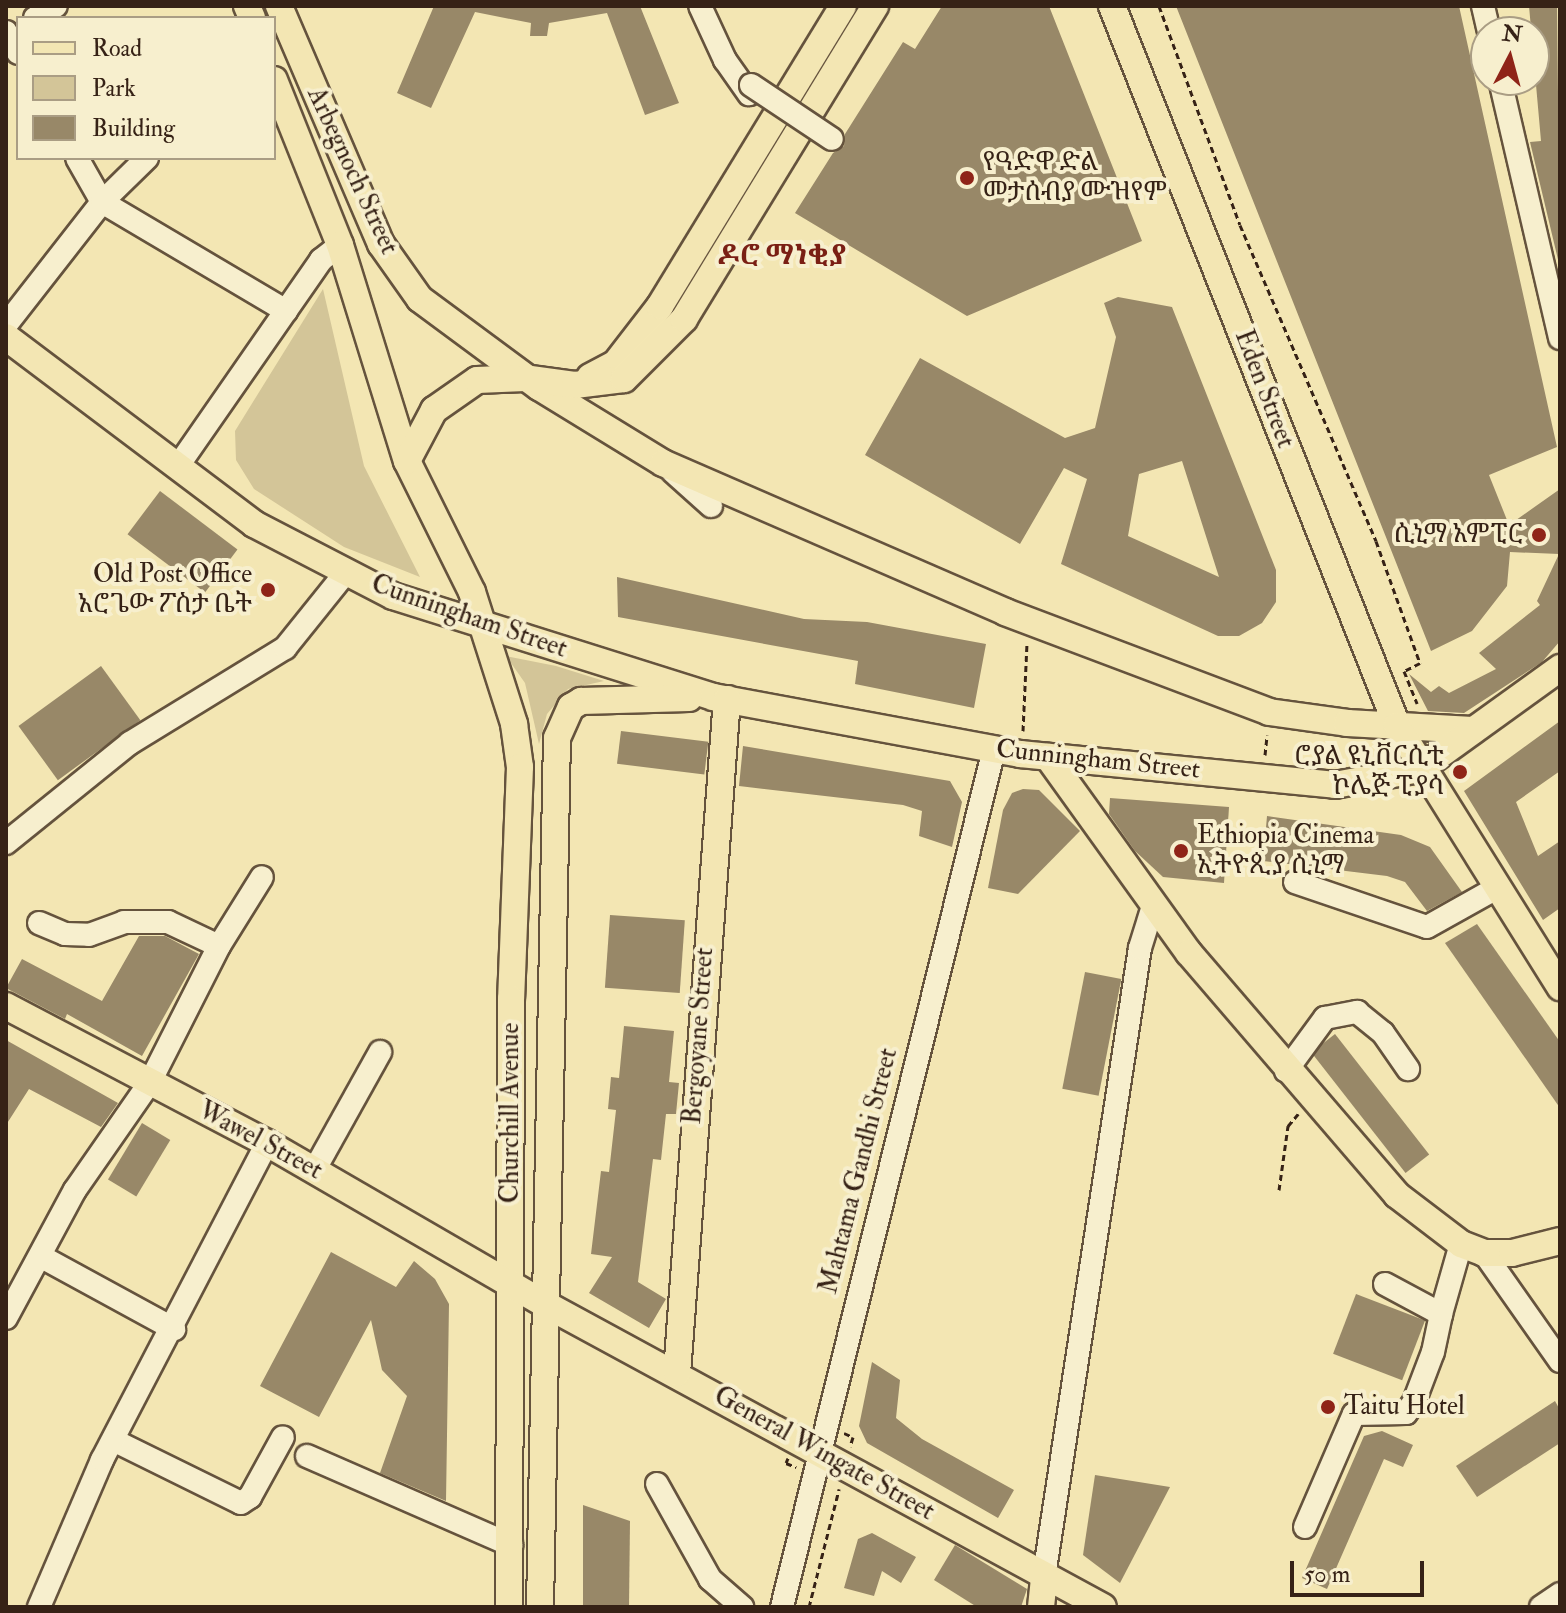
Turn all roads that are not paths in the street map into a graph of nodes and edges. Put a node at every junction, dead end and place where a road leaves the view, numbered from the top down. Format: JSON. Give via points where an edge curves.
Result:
{"nodes":[{"id":1,"x":56,"y":6,"type":"edge"},
{"id":2,"x":279,"y":6,"type":"edge"},
{"id":3,"x":700,"y":6,"type":"edge"},
{"id":4,"x":843,"y":6,"type":"edge"},
{"id":5,"x":875,"y":6,"type":"edge"},
{"id":6,"x":1112,"y":6,"type":"edge"},
{"id":7,"x":38,"y":16,"type":"edge"},
{"id":8,"x":307,"y":75,"type":"junction"},
{"id":9,"x":276,"y":85,"type":"edge"},
{"id":10,"x":276,"y":87,"type":"edge"},
{"id":11,"x":1504,"y":96,"type":"edge"},
{"id":12,"x":836,"y":141,"type":"dead end"},
{"id":13,"x":78,"y":160,"type":"edge"},
{"id":14,"x":145,"y":160,"type":"edge"},
{"id":15,"x":102,"y":202,"type":"junction"},
{"id":16,"x":340,"y":245,"type":"junction"},
{"id":17,"x":286,"y":311,"type":"junction"},
{"id":18,"x":6,"y":325,"type":"edge"},
{"id":19,"x":6,"y":337,"type":"edge"},
{"id":20,"x":1560,"y":338,"type":"edge"},
{"id":21,"x":525,"y":378,"type":"junction"},
{"id":22,"x":575,"y":385,"type":"junction"},
{"id":23,"x":407,"y":461,"type":"junction"},
{"id":24,"x":663,"y":463,"type":"junction"},
{"id":25,"x":178,"y":466,"type":"junction"},
{"id":26,"x":711,"y":506,"type":"dead end"},
{"id":27,"x":346,"y":572,"type":"junction"},
{"id":28,"x":483,"y":625,"type":"junction"},
{"id":29,"x":1560,"y":668,"type":"edge"},
{"id":30,"x":599,"y":698,"type":"joint"},
{"id":31,"x":720,"y":698,"type":"junction"},
{"id":32,"x":1397,"y":726,"type":"junction"},
{"id":33,"x":1473,"y":730,"type":"junction"},
{"id":34,"x":994,"y":749,"type":"junction"},
{"id":35,"x":1048,"y":757,"type":"junction"},
{"id":36,"x":1420,"y":769,"type":"junction"},
{"id":37,"x":6,"y":843,"type":"edge"},
{"id":38,"x":262,"y":877,"type":"dead end"},
{"id":39,"x":1295,"y":882,"type":"dead end"},
{"id":40,"x":1495,"y":889,"type":"junction"},
{"id":41,"x":1153,"y":906,"type":"junction"},
{"id":42,"x":39,"y":923,"type":"dead end"},
{"id":43,"x":219,"y":946,"type":"junction"},
{"id":44,"x":1560,"y":987,"type":"edge"},
{"id":45,"x":6,"y":1006,"type":"edge"},
{"id":46,"x":380,"y":1052,"type":"dead end"},
{"id":47,"x":1408,"y":1069,"type":"dead end"},
{"id":48,"x":1286,"y":1071,"type":"junction"},
{"id":49,"x":150,"y":1082,"type":"junction"},
{"id":50,"x":267,"y":1143,"type":"junction"},
{"id":51,"x":315,"y":1169,"type":"junction"},
{"id":52,"x":1560,"y":1241,"type":"edge"},
{"id":53,"x":1473,"y":1249,"type":"junction"},
{"id":54,"x":40,"y":1256,"type":"junction"},
{"id":55,"x":1385,"y":1284,"type":"dead end"},
{"id":56,"x":510,"y":1285,"type":"junction"},
{"id":57,"x":543,"y":1303,"type":"junction"},
{"id":58,"x":1441,"y":1314,"type":"junction"},
{"id":59,"x":6,"y":1318,"type":"edge"},
{"id":60,"x":174,"y":1329,"type":"junction"},
{"id":61,"x":1560,"y":1361,"type":"edge"},
{"id":62,"x":677,"y":1373,"type":"junction"},
{"id":63,"x":283,"y":1437,"type":"dead end"},
{"id":64,"x":115,"y":1441,"type":"junction"},
{"id":65,"x":817,"y":1451,"type":"junction"},
{"id":66,"x":307,"y":1456,"type":"dead end"},
{"id":67,"x":657,"y":1484,"type":"dead end"},
{"id":68,"x":1305,"y":1527,"type":"dead end"},
{"id":69,"x":511,"y":1545,"type":"junction"},
{"id":70,"x":1044,"y":1576,"type":"junction"},
{"id":71,"x":1560,"y":1594,"type":"edge"},
{"id":72,"x":39,"y":1607,"type":"edge"},
{"id":73,"x":509,"y":1607,"type":"edge"},
{"id":74,"x":540,"y":1607,"type":"edge"},
{"id":75,"x":742,"y":1607,"type":"edge"},
{"id":76,"x":782,"y":1607,"type":"edge"},
{"id":77,"x":1041,"y":1607,"type":"edge"},
{"id":78,"x":1103,"y":1607,"type":"edge"},
{"id":79,"x":1541,"y":1607,"type":"edge"}],
"edges":[{"from":1,"to":7,"type":"street"},
{"from":2,"to":8,"type":"main road","name":"Arbegnoch Street"},
{"from":3,"to":12,"type":"street","bridge":true,"via":[[725,60],[750,89]]},
{"from":4,"to":22,"type":"main road","via":[[660,306],[616,363]]},
{"from":5,"to":22,"type":"main road","via":[[684,319],[624,379]]},
{"from":6,"to":32,"type":"main road","name":"Eden Street"},
{"from":8,"to":9,"type":"street"},
{"from":8,"to":21,"type":"main road","name":"Arbegnoch Street","via":[[381,244],[420,299]]},
{"from":10,"to":16,"type":"main road","name":"Arbegnoch Street"},
{"from":11,"to":20,"type":"street"},
{"from":13,"to":15,"type":"street"},
{"from":14,"to":15,"type":"street"},
{"from":15,"to":17,"type":"street"},
{"from":15,"to":18,"type":"street"},
{"from":16,"to":17,"type":"street","via":[[321,260]]},
{"from":16,"to":23,"type":"main road","name":"Arbegnoch Street"},
{"from":17,"to":25,"type":"street"},
{"from":19,"to":25,"type":"main road","name":"Cunningham Street"},
{"from":21,"to":22,"type":"main road"},
{"from":21,"to":23,"type":"main road","via":[[477,380],[457,389],[434,410]]},
{"from":21,"to":24,"type":"main road","name":"Arbegnoch Street"},
{"from":23,"to":28,"type":"main road","name":"Arbegnoch Street"},
{"from":24,"to":26,"type":"street"},
{"from":24,"to":32,"type":"main road","name":"Arbegnoch Street","via":[[1022,619],[1269,712]]},
{"from":25,"to":27,"type":"main road","name":"Cunningham Street","via":[[254,524]]},
{"from":27,"to":28,"type":"main road","name":"Cunningham Street","via":[[393,596]]},
{"from":27,"to":37,"type":"street","via":[[285,648],[130,743]]},
{"from":28,"to":31,"type":"main road","name":"Cunningham Street"},
{"from":28,"to":56,"type":"main road","name":"Churchill Avenue","via":[[511,710],[520,767],[511,999]]},
{"from":29,"to":33,"type":"main road","name":"Cunningham Street"},
{"from":30,"to":31,"type":"main road","name":"Cunningham Street"},
{"from":30,"to":57,"type":"main road","name":"Churchill Avenue","via":[[571,707],[557,738],[555,1002]]},
{"from":31,"to":34,"type":"main road","name":"Cunningham Street"},
{"from":31,"to":62,"type":"main road","name":"Bergoyane Street"},
{"from":32,"to":33,"type":"main road","name":"Arbegnoch Street"},
{"from":32,"to":36,"type":"main road","name":"Eden Street"},
{"from":33,"to":36,"type":"main road","name":"Cunningham Street"},
{"from":34,"to":35,"type":"main road","name":"Cunningham Street"},
{"from":34,"to":65,"type":"street","name":"Mahtama Gandhi Street"},
{"from":35,"to":36,"type":"main road","name":"Cunningham Street","via":[[1335,785]]},
{"from":35,"to":41,"type":"main road"},
{"from":36,"to":40,"type":"main road","name":"Eden Street"},
{"from":38,"to":43,"type":"street"},
{"from":39,"to":40,"type":"street","via":[[1427,927]]},
{"from":40,"to":44,"type":"main road","name":"Eden Street"},
{"from":41,"to":48,"type":"main road"},
{"from":41,"to":70,"type":"street","via":[[1140,948]]},
{"from":42,"to":43,"type":"street","via":[[89,935],[124,922],[168,922]]},
{"from":43,"to":49,"type":"street"},
{"from":45,"to":49,"type":"main road","name":"Wawel Street"},
{"from":46,"to":51,"type":"street"},
{"from":47,"to":48,"type":"street","via":[[1383,1033],[1357,1012],[1325,1018]]},
{"from":48,"to":53,"type":"main road","via":[[1397,1195]]},
{"from":49,"to":50,"type":"main road","name":"Wawel Street"},
{"from":49,"to":54,"type":"street","via":[[75,1190]]},
{"from":50,"to":51,"type":"main road","name":"Wawel Street"},
{"from":50,"to":60,"type":"street"},
{"from":51,"to":56,"type":"main road","name":"Wawel Street"},
{"from":52,"to":53,"type":"main road","via":[[1512,1253]]},
{"from":53,"to":58,"type":"street"},
{"from":53,"to":61,"type":"street"},
{"from":54,"to":59,"type":"street"},
{"from":54,"to":60,"type":"street"},
{"from":55,"to":58,"type":"street"},
{"from":56,"to":57,"type":"main road","name":"Wawel Street"},
{"from":56,"to":69,"type":"main road","name":"Churchill Avenue"},
{"from":57,"to":62,"type":"main road","name":"General Wingate Street"},
{"from":57,"to":74,"type":"main road","name":"Churchill Avenue"},
{"from":58,"to":68,"type":"street","via":[[1414,1402],[1406,1413],[1354,1414]]},
{"from":60,"to":64,"type":"street"},
{"from":62,"to":65,"type":"main road","name":"General Wingate Street"},
{"from":63,"to":64,"type":"street","via":[[250,1497],[241,1503]]},
{"from":64,"to":72,"type":"street"},
{"from":65,"to":70,"type":"main road","name":"General Wingate Street"},
{"from":65,"to":76,"type":"street","name":"Mahtama Gandhi Street"},
{"from":66,"to":69,"type":"street"},
{"from":67,"to":75,"type":"street","via":[[710,1579]]},
{"from":69,"to":73,"type":"main road","name":"Churchill Avenue"},
{"from":70,"to":77,"type":"main road"},
{"from":70,"to":78,"type":"main road","name":"General Wingate Street"},
{"from":71,"to":79,"type":"street"}]}
